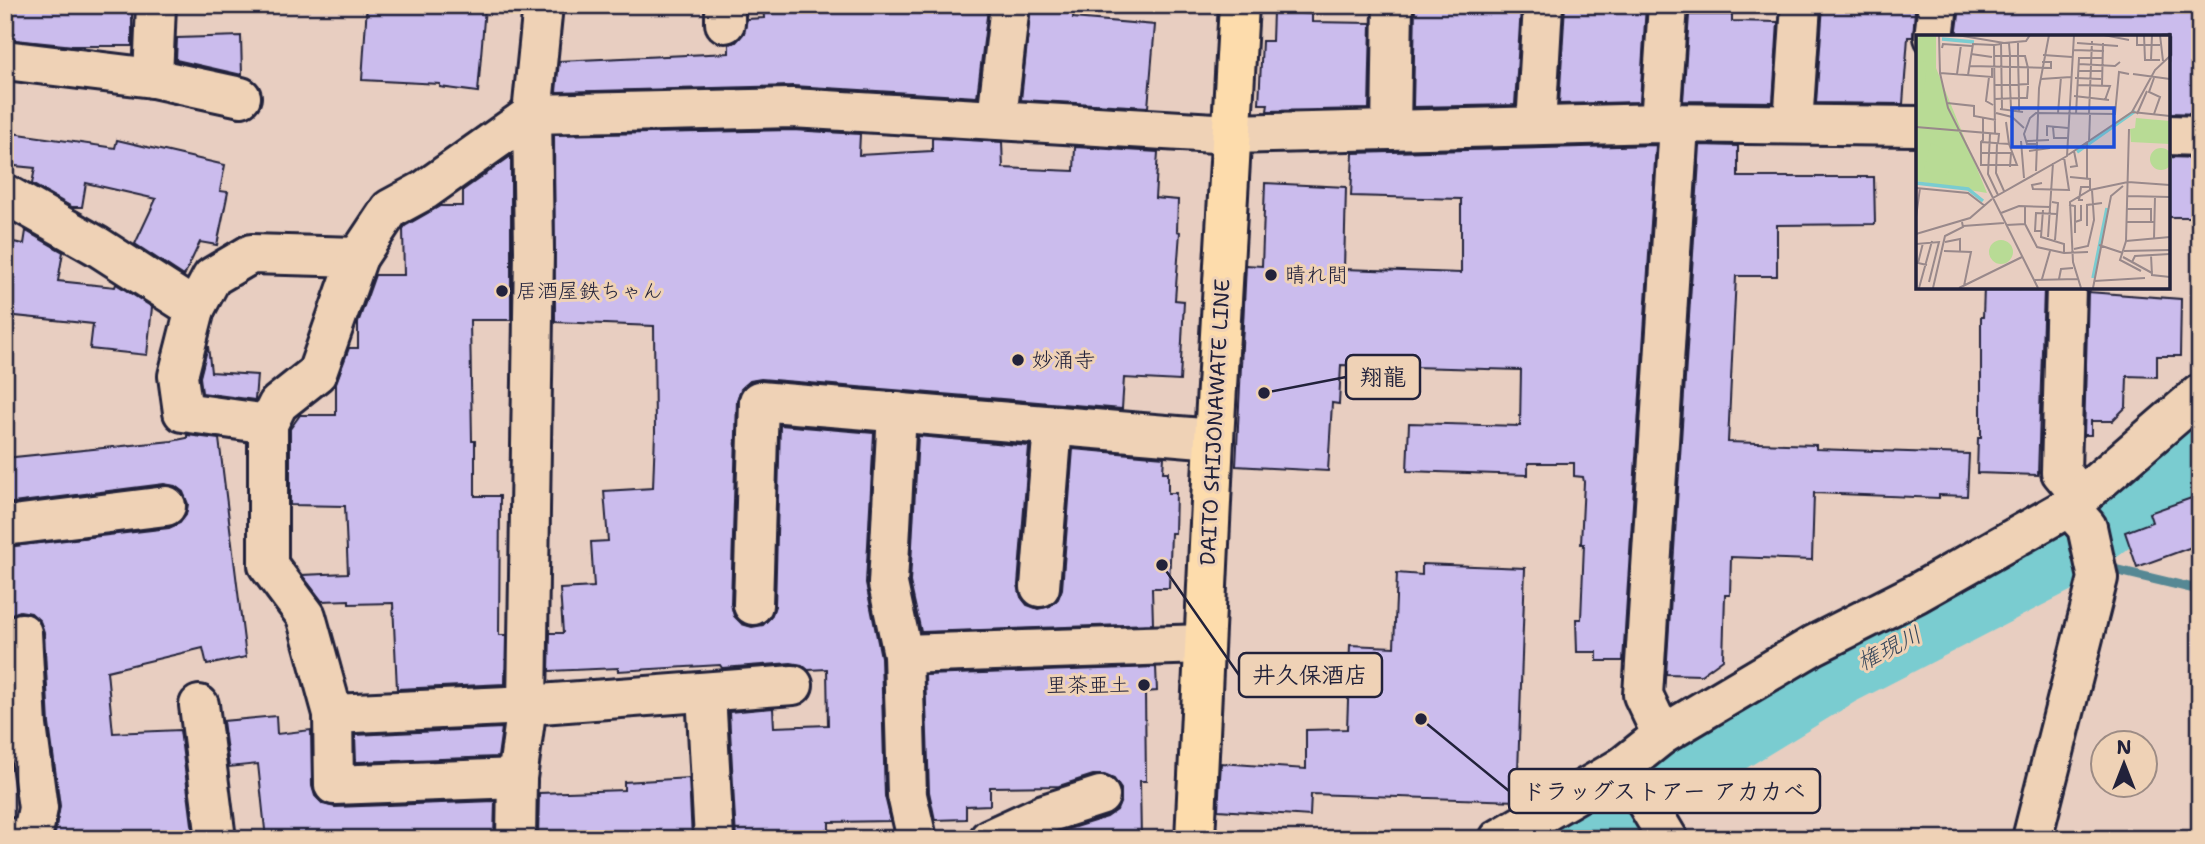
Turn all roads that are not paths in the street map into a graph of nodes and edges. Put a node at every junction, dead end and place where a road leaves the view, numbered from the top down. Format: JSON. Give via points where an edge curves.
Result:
{"nodes":[{"id":1,"x":156,"y":5,"type":"edge"},
{"id":2,"x":543,"y":5,"type":"edge"},
{"id":3,"x":1010,"y":5,"type":"edge"},
{"id":4,"x":1239,"y":5,"type":"edge"},
{"id":5,"x":1393,"y":5,"type":"edge"},
{"id":6,"x":1543,"y":5,"type":"edge"},
{"id":7,"x":1668,"y":5,"type":"edge"},
{"id":8,"x":1801,"y":5,"type":"edge"},
{"id":9,"x":1938,"y":5,"type":"edge"},
{"id":10,"x":1934,"y":35,"type":"edge"},
{"id":11,"x":5,"y":60,"type":"edge"},
{"id":12,"x":153,"y":78,"type":"junction"},
{"id":13,"x":241,"y":97,"type":"dead end"},
{"id":14,"x":532,"y":114,"type":"junction"},
{"id":15,"x":998,"y":118,"type":"junction"},
{"id":16,"x":1669,"y":124,"type":"junction"},
{"id":17,"x":1793,"y":124,"type":"junction"},
{"id":18,"x":1536,"y":126,"type":"junction"},
{"id":19,"x":1916,"y":126,"type":"edge"},
{"id":20,"x":1391,"y":130,"type":"junction"},
{"id":21,"x":1231,"y":134,"type":"junction"},
{"id":22,"x":2170,"y":135,"type":"edge"},
{"id":23,"x":2200,"y":136,"type":"edge"},
{"id":24,"x":5,"y":194,"type":"edge"},
{"id":25,"x":358,"y":257,"type":"junction"},
{"id":26,"x":2066,"y":289,"type":"edge"},
{"id":27,"x":195,"y":309,"type":"junction"},
{"id":28,"x":2200,"y":394,"type":"edge"},
{"id":29,"x":897,"y":412,"type":"junction"},
{"id":30,"x":268,"y":424,"type":"junction"},
{"id":31,"x":1053,"y":426,"type":"junction"},
{"id":32,"x":1213,"y":439,"type":"junction"},
{"id":33,"x":166,"y":506,"type":"dead end"},
{"id":34,"x":2079,"y":510,"type":"junction"},
{"id":35,"x":5,"y":526,"type":"edge"},
{"id":36,"x":1040,"y":587,"type":"dead end"},
{"id":37,"x":753,"y":605,"type":"dead end"},
{"id":38,"x":22,"y":633,"type":"dead end"},
{"id":39,"x":1204,"y":644,"type":"junction"},
{"id":40,"x":903,"y":654,"type":"junction"},
{"id":41,"x":793,"y":685,"type":"dead end"},
{"id":42,"x":706,"y":693,"type":"junction"},
{"id":43,"x":199,"y":705,"type":"dead end"},
{"id":44,"x":527,"y":705,"type":"junction"},
{"id":45,"x":333,"y":715,"type":"junction"},
{"id":46,"x":1662,"y":735,"type":"junction"},
{"id":47,"x":517,"y":778,"type":"junction"},
{"id":48,"x":1100,"y":796,"type":"dead end"},
{"id":49,"x":1643,"y":799,"type":"edge"},
{"id":50,"x":13,"y":839,"type":"edge"},
{"id":51,"x":216,"y":839,"type":"edge"},
{"id":52,"x":516,"y":839,"type":"edge"},
{"id":53,"x":714,"y":839,"type":"edge"},
{"id":54,"x":917,"y":839,"type":"edge"},
{"id":55,"x":989,"y":839,"type":"edge"},
{"id":56,"x":1195,"y":839,"type":"edge"},
{"id":57,"x":1499,"y":839,"type":"edge"},
{"id":58,"x":2032,"y":839,"type":"edge"}],
"edges":[{"from":1,"to":12,"type":"street"},
{"from":2,"to":14,"type":"street"},
{"from":3,"to":15,"type":"street"},
{"from":4,"to":21,"type":"main road","name":"DAITO SHIJONAWATE LINE"},
{"from":5,"to":20,"type":"street"},
{"from":6,"to":18,"type":"street"},
{"from":7,"to":16,"type":"street"},
{"from":8,"to":17,"type":"street"},
{"from":9,"to":10,"type":"street"},
{"from":11,"to":12,"type":"street"},
{"from":12,"to":13,"type":"street"},
{"from":14,"to":15,"type":"street","via":[[792,107]]},
{"from":14,"to":25,"type":"street","via":[[425,191],[390,209]]},
{"from":14,"to":44,"type":"street"},
{"from":15,"to":21,"type":"street"},
{"from":16,"to":17,"type":"street"},
{"from":16,"to":18,"type":"street"},
{"from":16,"to":46,"type":"street","via":[[1643,695]]},
{"from":17,"to":19,"type":"street"},
{"from":18,"to":20,"type":"street"},
{"from":20,"to":21,"type":"street"},
{"from":21,"to":32,"type":"main road","name":"DAITO SHIJONAWATE LINE"},
{"from":22,"to":23,"type":"street"},
{"from":24,"to":27,"type":"street"},
{"from":25,"to":27,"type":"street","via":[[251,254],[212,277]]},
{"from":25,"to":30,"type":"street","via":[[317,373],[278,404]]},
{"from":26,"to":34,"type":"street","via":[[2061,472]]},
{"from":27,"to":30,"type":"street","via":[[178,376],[183,412]]},
{"from":28,"to":34,"type":"street"},
{"from":29,"to":31,"type":"street"},
{"from":29,"to":37,"type":"street","via":[[759,401]]},
{"from":29,"to":40,"type":"street","via":[[888,584]]},
{"from":30,"to":45,"type":"street","via":[[268,565],[306,616]]},
{"from":31,"to":32,"type":"street"},
{"from":31,"to":36,"type":"street"},
{"from":32,"to":39,"type":"main road","name":"DAITO SHIJONAWATE LINE"},
{"from":33,"to":35,"type":"street"},
{"from":34,"to":46,"type":"street","via":[[1814,645]]},
{"from":34,"to":58,"type":"street","via":[[2098,578]]},
{"from":38,"to":50,"type":"street","via":[[38,808],[33,833]]},
{"from":39,"to":40,"type":"street"},
{"from":39,"to":56,"type":"main road","name":"DAITO SHIJONAWATE LINE"},
{"from":40,"to":54,"type":"street","via":[[907,795]]},
{"from":41,"to":42,"type":"street"},
{"from":42,"to":44,"type":"street"},
{"from":42,"to":53,"type":"street"},
{"from":43,"to":51,"type":"street"},
{"from":44,"to":45,"type":"street"},
{"from":44,"to":47,"type":"street"},
{"from":45,"to":47,"type":"street","via":[[334,785]]},
{"from":46,"to":49,"type":"street"},
{"from":47,"to":52,"type":"street"},
{"from":48,"to":55,"type":"street"},
{"from":49,"to":57,"type":"street"}]}
